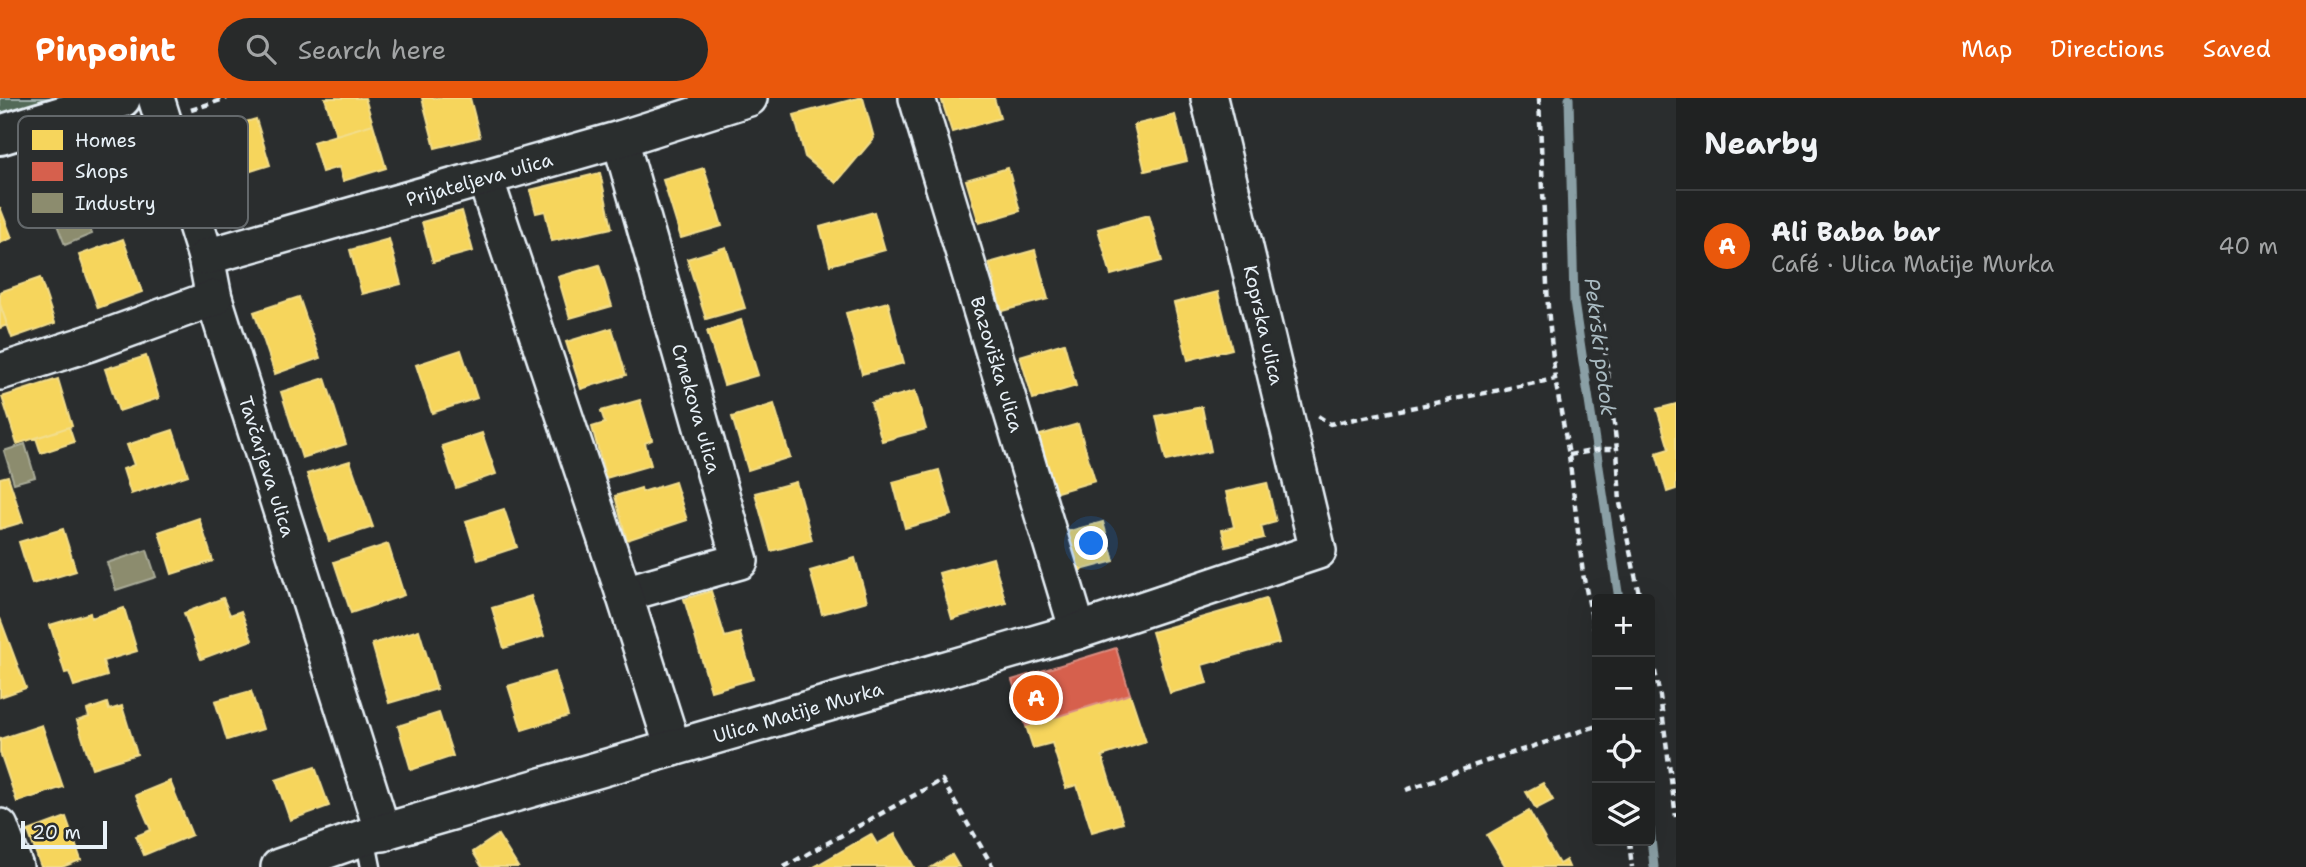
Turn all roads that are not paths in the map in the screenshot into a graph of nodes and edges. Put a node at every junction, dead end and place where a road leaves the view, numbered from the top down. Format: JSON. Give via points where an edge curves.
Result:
{"nodes":[{"id":1,"x":121,"y":98,"type":"edge"},
{"id":2,"x":749,"y":98,"type":"edge"},
{"id":3,"x":917,"y":98,"type":"edge"},
{"id":4,"x":1209,"y":98,"type":"edge"},
{"id":5,"x":62,"y":116,"type":"edge"},
{"id":6,"x":18,"y":129,"type":"edge"},
{"id":7,"x":0,"y":135,"type":"edge"},
{"id":8,"x":620,"y":139,"type":"junction"},
{"id":9,"x":485,"y":178,"type":"junction"},
{"id":10,"x":199,"y":228,"type":"edge"},
{"id":11,"x":206,"y":257,"type":"junction"},
{"id":12,"x":214,"y":298,"type":"junction"},
{"id":13,"x":0,"y":372,"type":"edge"},
{"id":14,"x":1318,"y":551,"type":"joint"},
{"id":15,"x":624,"y":594,"type":"junction"},
{"id":16,"x":1078,"y":631,"type":"junction"},
{"id":17,"x":673,"y":748,"type":"junction"},
{"id":18,"x":0,"y":827,"type":"edge"},
{"id":19,"x":373,"y":846,"type":"edge"},
{"id":20,"x":15,"y":867,"type":"edge"},
{"id":21,"x":279,"y":867,"type":"edge"}],
"edges":[{"from":1,"to":5,"type":"street"},
{"from":2,"to":8,"type":"street","name":"Prijateljeva ulica"},
{"from":3,"to":16,"type":"street","name":"Bazoviška ulica"},
{"from":4,"to":14,"type":"street","name":"Koprska ulica"},
{"from":6,"to":7,"type":"street"},
{"from":8,"to":9,"type":"street","name":"Prijateljeva ulica"},
{"from":8,"to":15,"type":"street","name":"Crnekova ulica","via":[[740,561]]},
{"from":9,"to":11,"type":"street","name":"Prijateljeva ulica"},
{"from":9,"to":15,"type":"street"},
{"from":10,"to":11,"type":"street","name":"Tavčarjeva ulica"},
{"from":11,"to":12,"type":"street","name":"Tavčarjeva ulica"},
{"from":12,"to":13,"type":"street"},
{"from":12,"to":19,"type":"street","name":"Tavčarjeva ulica"},
{"from":14,"to":16,"type":"street","name":"Ulica Matije Murka"},
{"from":15,"to":17,"type":"street"},
{"from":16,"to":17,"type":"street","name":"Ulica Matije Murka"},
{"from":17,"to":19,"type":"street","name":"Ulica Matije Murka"},
{"from":18,"to":20,"type":"street"},
{"from":19,"to":21,"type":"street","name":"Ulica Matije Murka"}]}
